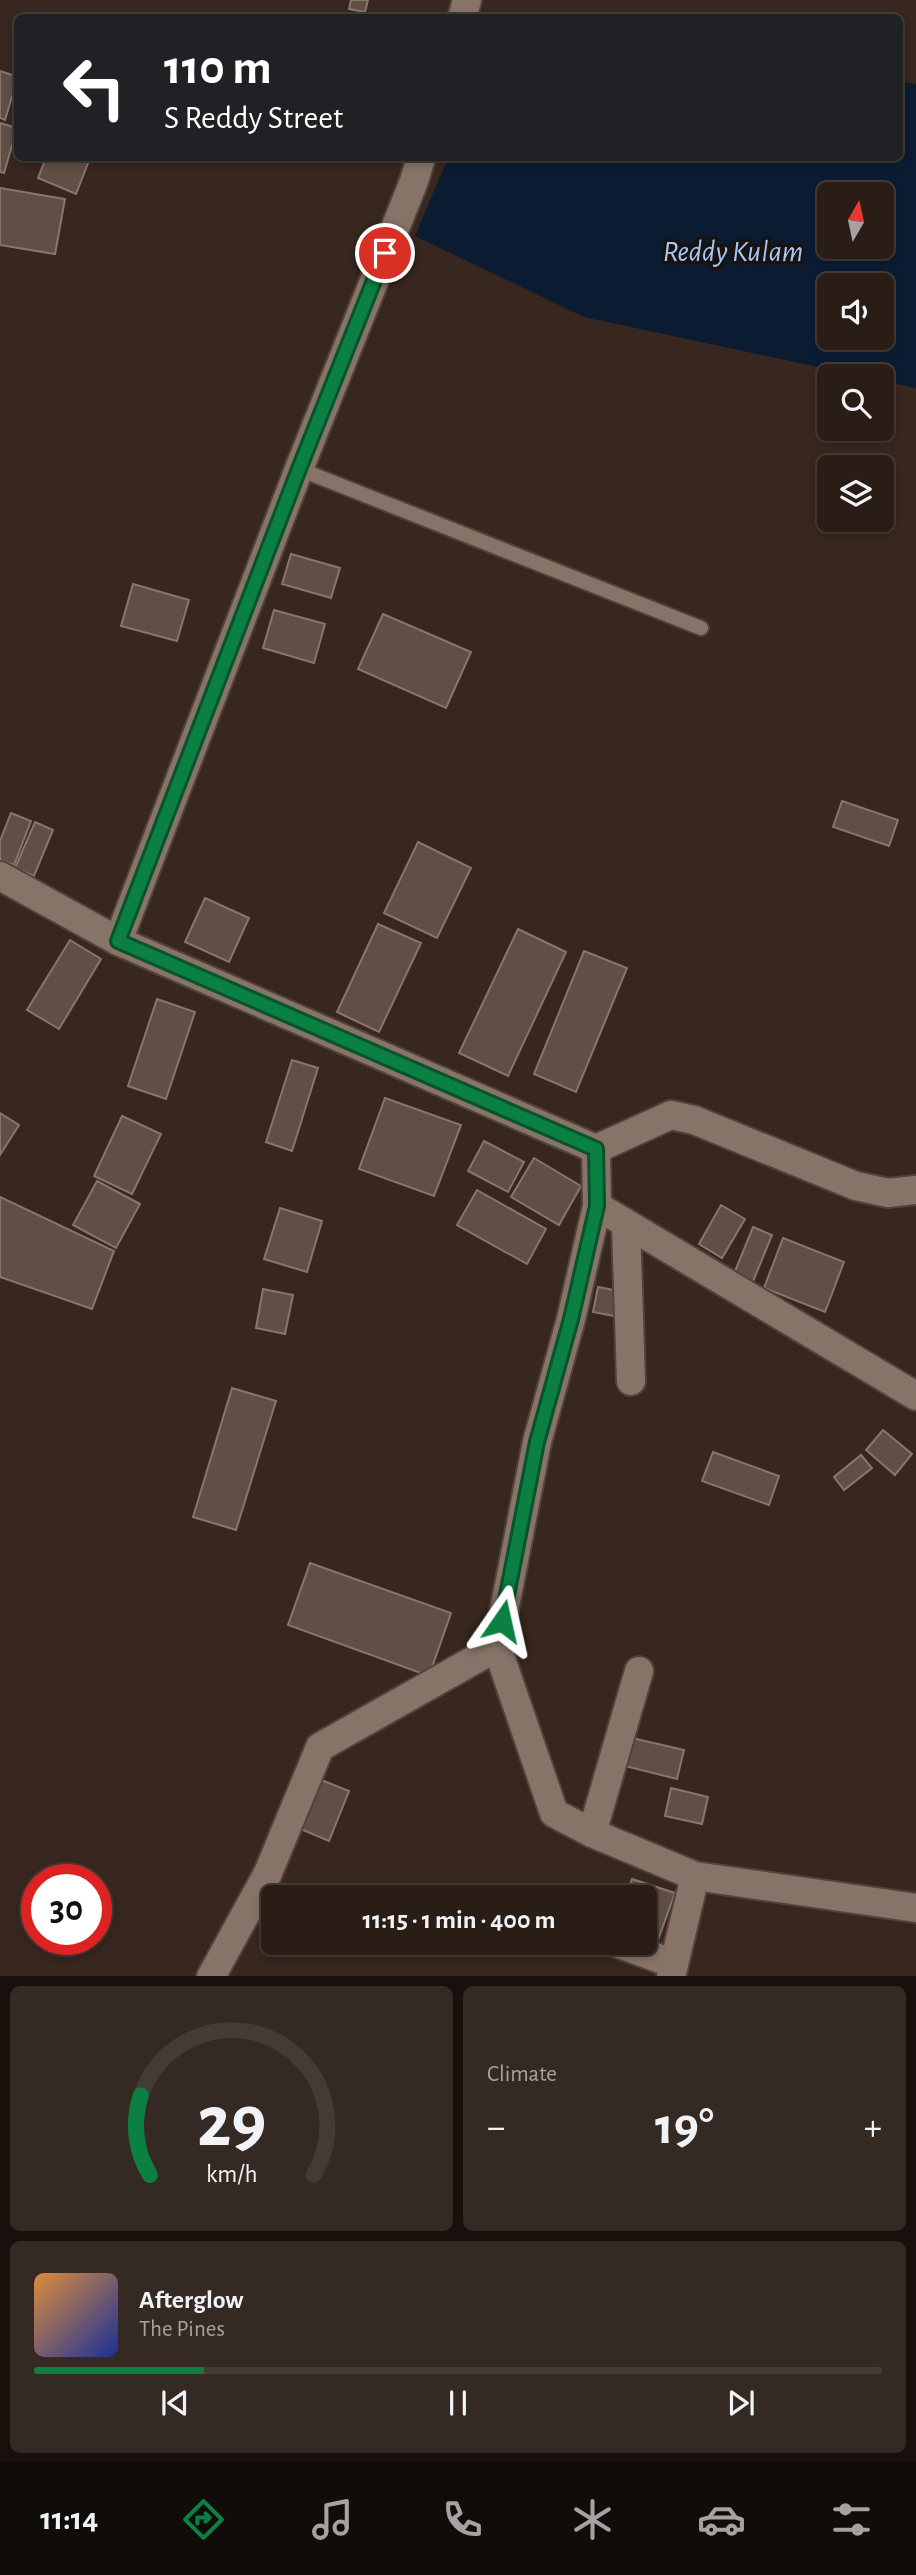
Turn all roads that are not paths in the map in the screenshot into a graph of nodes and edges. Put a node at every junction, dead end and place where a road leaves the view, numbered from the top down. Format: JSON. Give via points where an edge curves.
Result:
{"nodes":[{"id":1,"x":420,"y":161,"type":"edge"},
{"id":2,"x":299,"y":469,"type":"junction"},
{"id":3,"x":701,"y":628,"type":"dead end"},
{"id":4,"x":0,"y":876,"type":"edge"},
{"id":5,"x":118,"y":941,"type":"junction"},
{"id":6,"x":596,"y":1149,"type":"junction"},
{"id":7,"x":916,"y":1190,"type":"edge"},
{"id":8,"x":597,"y":1206,"type":"junction"},
{"id":9,"x":626,"y":1225,"type":"junction"},
{"id":10,"x":631,"y":1381,"type":"dead end"},
{"id":11,"x":916,"y":1396,"type":"edge"},
{"id":12,"x":497,"y":1647,"type":"junction"},
{"id":13,"x":639,"y":1671,"type":"dead end"},
{"id":14,"x":592,"y":1833,"type":"junction"},
{"id":15,"x":695,"y":1876,"type":"junction"},
{"id":16,"x":916,"y":1908,"type":"edge"},
{"id":17,"x":641,"y":1955,"type":"edge"},
{"id":18,"x":673,"y":1970,"type":"edge"},
{"id":19,"x":211,"y":1976,"type":"edge"}],
"edges":[{"from":1,"to":2,"type":"street"},
{"from":2,"to":3,"type":"lane"},
{"from":2,"to":5,"type":"street"},
{"from":4,"to":5,"type":"street"},
{"from":5,"to":6,"type":"street"},
{"from":6,"to":7,"type":"street","via":[[671,1115],[694,1119],[856,1186],[888,1193]]},
{"from":6,"to":8,"type":"street"},
{"from":8,"to":9,"type":"street"},
{"from":8,"to":12,"type":"street","via":[[537,1442]]},
{"from":9,"to":10,"type":"street"},
{"from":9,"to":11,"type":"street"},
{"from":12,"to":14,"type":"street","via":[[554,1814]]},
{"from":12,"to":19,"type":"street","via":[[320,1747],[268,1873]]},
{"from":13,"to":14,"type":"street"},
{"from":14,"to":15,"type":"street"},
{"from":15,"to":16,"type":"street"},
{"from":15,"to":18,"type":"street"},
{"from":17,"to":18,"type":"street"}]}
